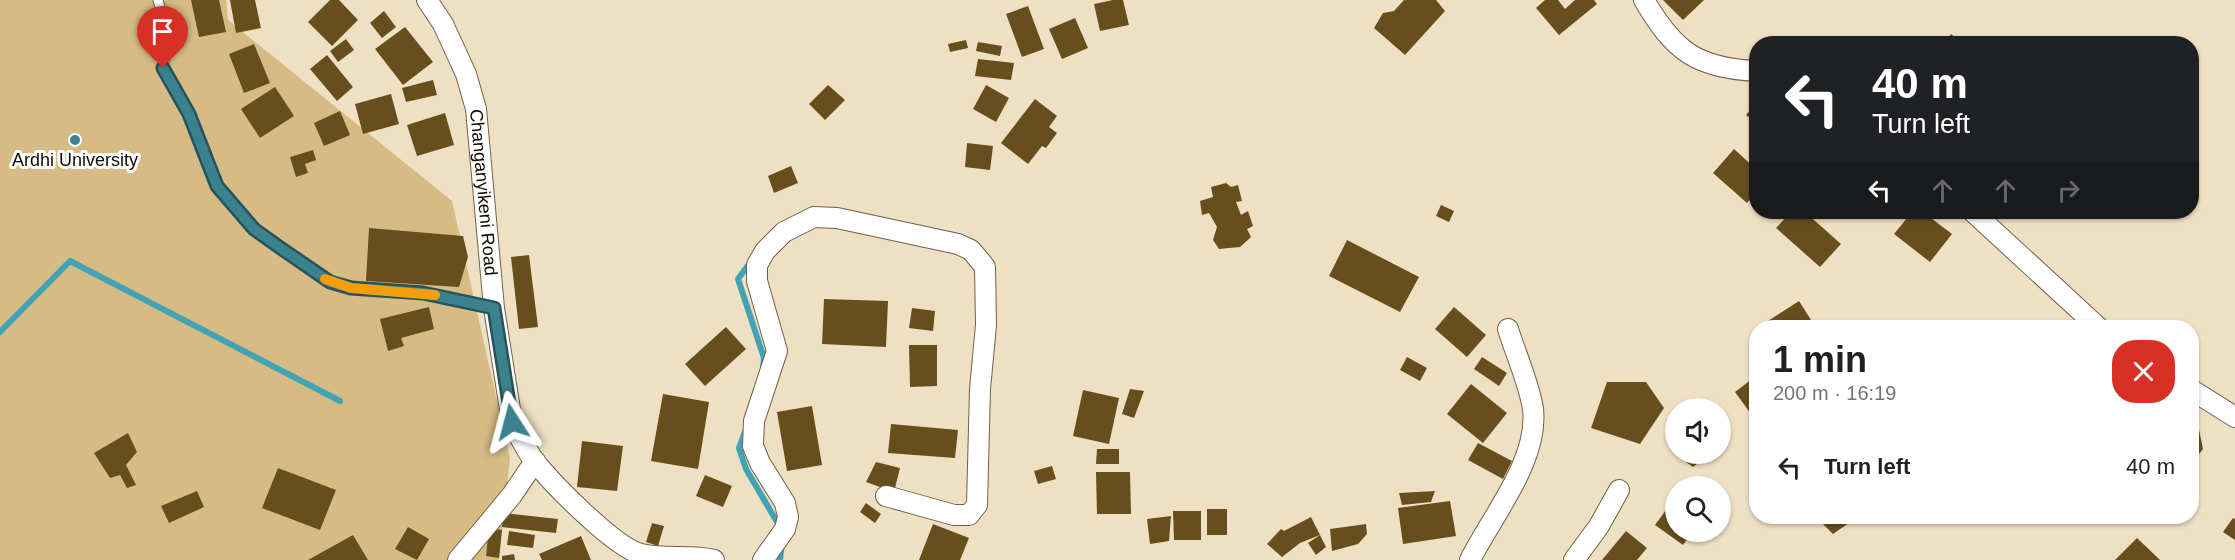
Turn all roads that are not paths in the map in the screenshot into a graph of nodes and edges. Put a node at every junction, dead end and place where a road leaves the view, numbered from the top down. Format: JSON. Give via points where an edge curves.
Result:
{"nodes":[{"id":1,"x":158,"y":0,"type":"edge"},
{"id":2,"x":427,"y":0,"type":"edge"},
{"id":3,"x":1644,"y":0,"type":"edge"},
{"id":4,"x":1749,"y":70,"type":"edge"},
{"id":5,"x":1981,"y":219,"type":"edge"},
{"id":6,"x":494,"y":308,"type":"junction"},
{"id":7,"x":2090,"y":320,"type":"edge"},
{"id":8,"x":1508,"y":329,"type":"dead end"},
{"id":9,"x":2199,"y":394,"type":"edge"},
{"id":10,"x":2235,"y":417,"type":"edge"},
{"id":11,"x":535,"y":461,"type":"junction"},
{"id":12,"x":1619,"y":490,"type":"dead end"},
{"id":13,"x":886,"y":496,"type":"dead end"},
{"id":14,"x":458,"y":560,"type":"edge"},
{"id":15,"x":714,"y":560,"type":"edge"},
{"id":16,"x":763,"y":560,"type":"edge"},
{"id":17,"x":1470,"y":560,"type":"edge"},
{"id":18,"x":1574,"y":560,"type":"edge"}],
"edges":[{"from":1,"to":6,"type":"lane","via":[[168,37],[163,68],[189,114],[217,186],[254,229],[330,282],[376,291],[423,293]]},
{"from":2,"to":6,"type":"street","name":"Changanyikeni Road","via":[[466,74],[476,109]]},
{"from":3,"to":4,"type":"street","via":[[1663,32],[1694,58],[1710,65]]},
{"from":5,"to":7,"type":"street"},
{"from":6,"to":11,"type":"street","name":"Changanyikeni Road","via":[[512,422]]},
{"from":8,"to":17,"type":"street","via":[[1533,408],[1532,439],[1514,482]]},
{"from":9,"to":10,"type":"street"},
{"from":11,"to":14,"type":"street","via":[[513,495]]},
{"from":11,"to":15,"type":"street","name":"Changanyikeni Road","via":[[623,547],[662,558]]},
{"from":12,"to":18,"type":"street"},
{"from":13,"to":16,"type":"street","via":[[954,515],[969,515],[977,505],[985,267],[971,250],[958,244],[837,218],[814,217],[784,232],[765,251],[757,266],[757,281],[777,351],[754,421],[753,446],[785,503],[788,517],[785,530]]}]}
